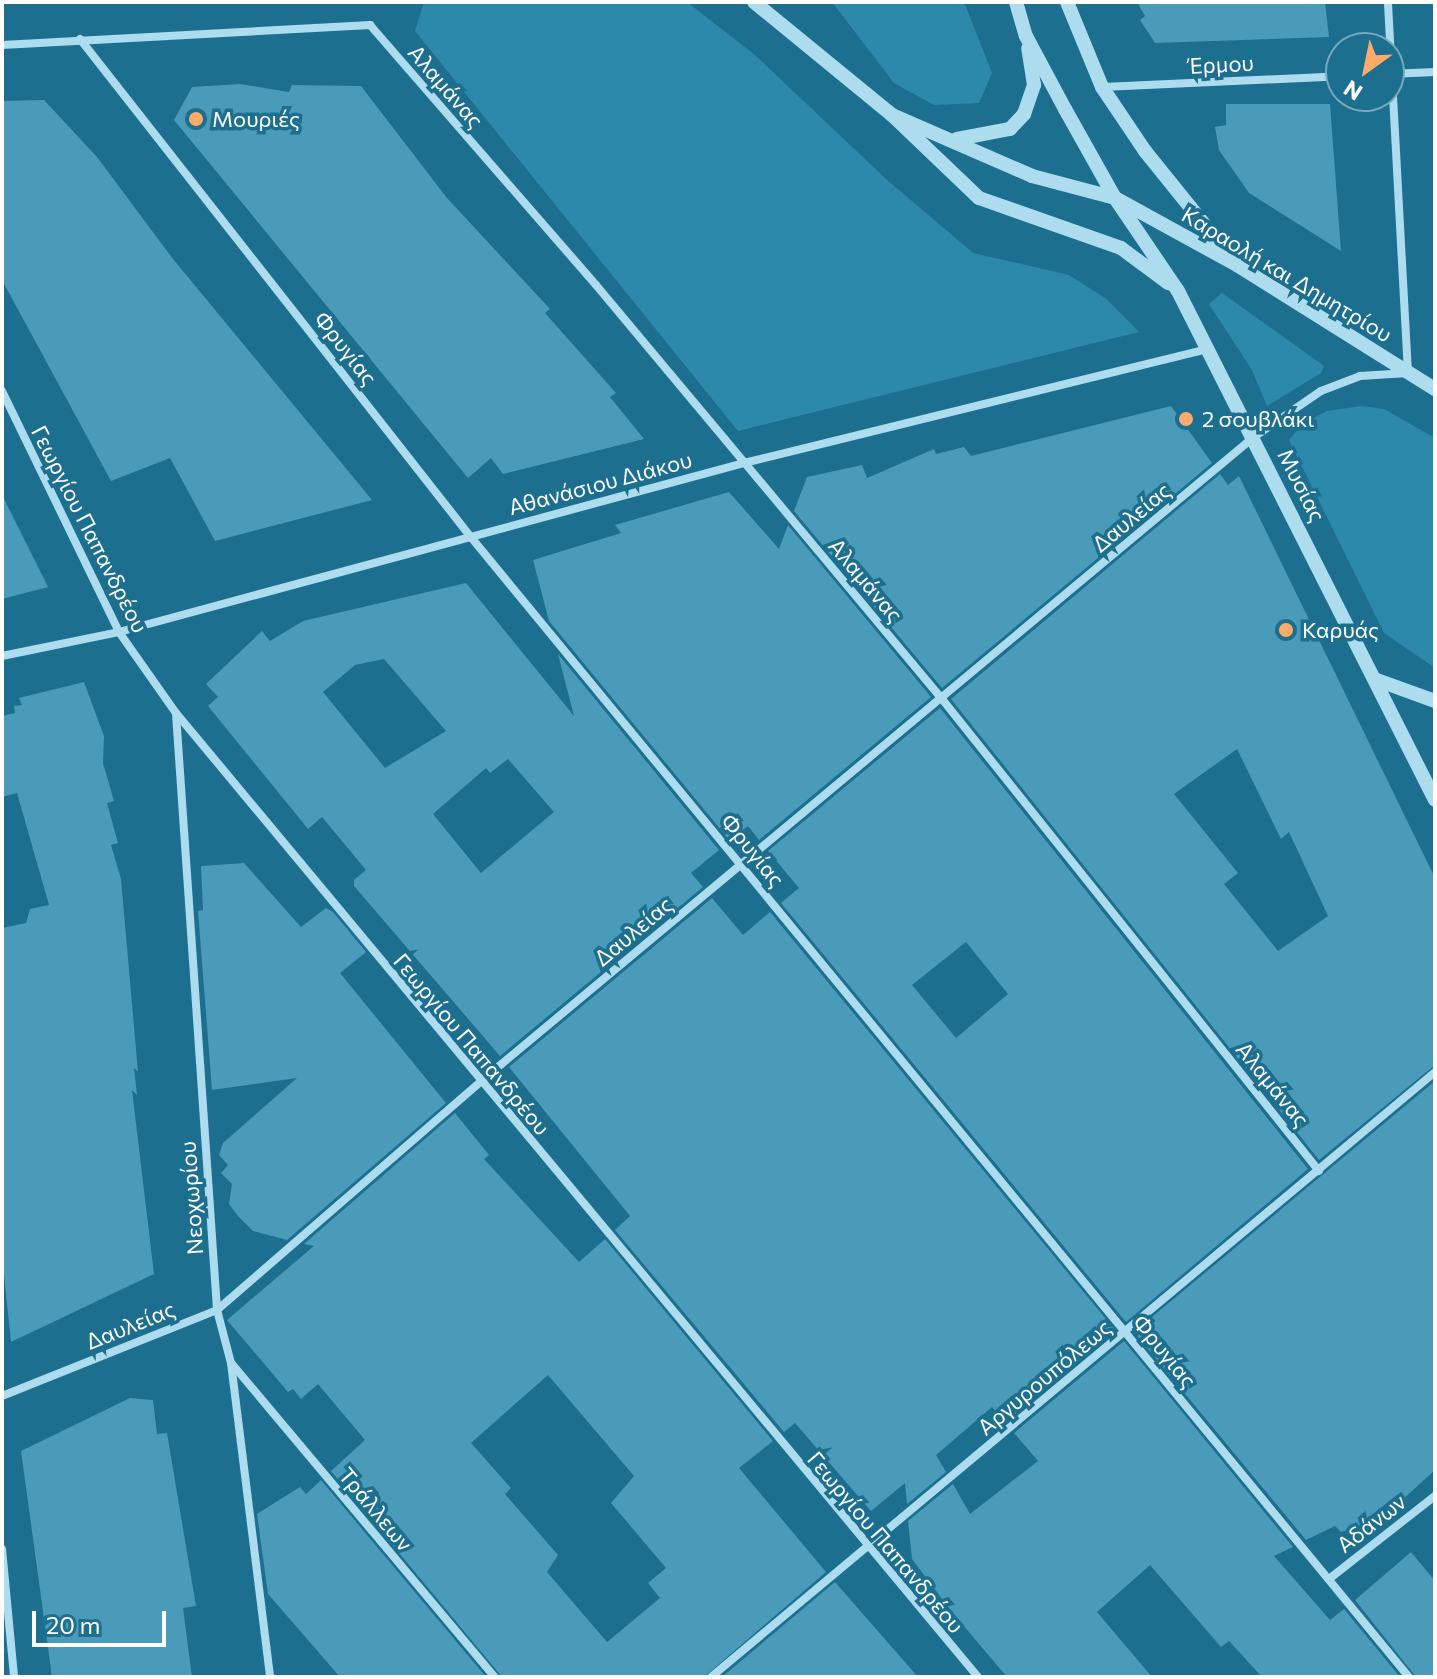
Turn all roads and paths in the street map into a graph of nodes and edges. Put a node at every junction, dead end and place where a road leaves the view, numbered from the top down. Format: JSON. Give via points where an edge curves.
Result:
{"nodes":[{"id":1,"x":754,"y":2,"type":"edge"},
{"id":2,"x":1016,"y":2,"type":"edge"},
{"id":3,"x":1067,"y":2,"type":"edge"},
{"id":4,"x":1388,"y":2,"type":"edge"},
{"id":5,"x":1389,"y":32,"type":"edge"},
{"id":6,"x":1026,"y":36,"type":"junction"},
{"id":7,"x":80,"y":39,"type":"junction"},
{"id":8,"x":2,"y":45,"type":"edge"},
{"id":9,"x":1435,"y":72,"type":"edge"},
{"id":10,"x":1405,"y":73,"type":"edge"},
{"id":11,"x":1325,"y":77,"type":"edge"},
{"id":12,"x":1102,"y":87,"type":"junction"},
{"id":13,"x":1392,"y":112,"type":"edge"},
{"id":14,"x":892,"y":115,"type":"junction"},
{"id":15,"x":956,"y":139,"type":"junction"},
{"id":16,"x":1115,"y":198,"type":"junction"},
{"id":17,"x":1237,"y":265,"type":"junction"},
{"id":18,"x":1178,"y":291,"type":"junction"},
{"id":19,"x":1208,"y":349,"type":"junction"},
{"id":20,"x":1408,"y":373,"type":"junction"},
{"id":21,"x":1435,"y":389,"type":"edge"},
{"id":22,"x":2,"y":391,"type":"edge"},
{"id":23,"x":1254,"y":437,"type":"junction"},
{"id":24,"x":744,"y":463,"type":"junction"},
{"id":25,"x":470,"y":536,"type":"junction"},
{"id":26,"x":119,"y":632,"type":"junction"},
{"id":27,"x":2,"y":656,"type":"edge"},
{"id":28,"x":1377,"y":680,"type":"junction"},
{"id":29,"x":942,"y":699,"type":"junction"},
{"id":30,"x":1435,"y":701,"type":"edge"},
{"id":31,"x":176,"y":713,"type":"junction"},
{"id":32,"x":1435,"y":800,"type":"edge"},
{"id":33,"x":741,"y":864,"type":"junction"},
{"id":34,"x":1435,"y":1072,"type":"edge"},
{"id":35,"x":480,"y":1082,"type":"junction"},
{"id":36,"x":1319,"y":1171,"type":"junction"},
{"id":37,"x":217,"y":1310,"type":"junction"},
{"id":38,"x":1125,"y":1331,"type":"junction"},
{"id":39,"x":231,"y":1363,"type":"junction"},
{"id":40,"x":2,"y":1396,"type":"edge"},
{"id":41,"x":1435,"y":1496,"type":"edge"},
{"id":42,"x":2,"y":1549,"type":"edge"},
{"id":43,"x":867,"y":1550,"type":"junction"},
{"id":44,"x":1329,"y":1579,"type":"junction"},
{"id":45,"x":14,"y":1677,"type":"edge"},
{"id":46,"x":270,"y":1677,"type":"edge"},
{"id":47,"x":495,"y":1677,"type":"edge"},
{"id":48,"x":711,"y":1677,"type":"edge"},
{"id":49,"x":978,"y":1677,"type":"edge"},
{"id":50,"x":1409,"y":1677,"type":"edge"}],
"edges":[{"from":1,"to":14,"type":"street"},
{"from":2,"to":6,"type":"street"},
{"from":3,"to":12,"type":"street"},
{"from":4,"to":5,"type":"street"},
{"from":6,"to":15,"type":"street","via":[[1034,85],[1024,114],[1010,129]]},
{"from":6,"to":16,"type":"street","name":"Μυσίας"},
{"from":7,"to":8,"type":"street"},
{"from":7,"to":24,"type":"street","name":"Αλαμάνας","via":[[370,25]]},
{"from":7,"to":25,"type":"street","name":"Φρυγίας"},
{"from":9,"to":10,"type":"street"},
{"from":11,"to":12,"type":"street","name":"Έρμου"},
{"from":12,"to":17,"type":"street","via":[[1145,151]]},
{"from":13,"to":20,"type":"street"},
{"from":14,"to":15,"type":"street","name":"Καραολή και Δημητρίου"},
{"from":14,"to":18,"type":"street","via":[[979,198],[1121,248]]},
{"from":15,"to":16,"type":"street","name":"Καραολή και Δημητρίου","via":[[1032,176]]},
{"from":16,"to":17,"type":"street","name":"Καραολή και Δημητρίου"},
{"from":16,"to":18,"type":"street","name":"Μυσίας"},
{"from":17,"to":20,"type":"street","name":"Καραολή και Δημητρίου"},
{"from":18,"to":19,"type":"street","name":"Μυσίας"},
{"from":19,"to":23,"type":"street","name":"Μυσίας"},
{"from":19,"to":24,"type":"street","name":"Αθανάσιου Διάκου"},
{"from":20,"to":21,"type":"street","name":"Καραολή και Δημητρίου"},
{"from":20,"to":23,"type":"street","name":"Δαυλείας","via":[[1360,376],[1321,391]]},
{"from":22,"to":26,"type":"street","name":"Γεωργίου Παπανδρέου"},
{"from":23,"to":28,"type":"street","name":"Μυσίας"},
{"from":23,"to":29,"type":"street","name":"Δαυλείας"},
{"from":24,"to":25,"type":"street","name":"Αθανάσιου Διάκου"},
{"from":24,"to":29,"type":"street","name":"Αλαμάνας"},
{"from":25,"to":26,"type":"street","name":"Αθανάσιου Διάκου"},
{"from":25,"to":33,"type":"street","name":"Φρυγίας"},
{"from":26,"to":27,"type":"street","name":"Αθανάσιου Διάκου"},
{"from":26,"to":31,"type":"street","name":"Γεωργίου Παπανδρέου"},
{"from":28,"to":30,"type":"street"},
{"from":28,"to":32,"type":"street","name":"Μυσίας"},
{"from":29,"to":33,"type":"street","name":"Δαυλείας"},
{"from":29,"to":36,"type":"street","name":"Αλαμάνας"},
{"from":31,"to":35,"type":"street","name":"Γεωργίου Παπανδρέου"},
{"from":31,"to":37,"type":"street","name":"Νεοχωρίου"},
{"from":33,"to":35,"type":"street","name":"Δαυλείας"},
{"from":33,"to":38,"type":"street","name":"Φρυγίας"},
{"from":34,"to":36,"type":"street","name":"Αργυρουπόλεως"},
{"from":35,"to":37,"type":"street","name":"Δαυλείας"},
{"from":35,"to":43,"type":"street","name":"Γεωργίου Παπανδρέου"},
{"from":36,"to":38,"type":"street","name":"Αργυρουπόλεως"},
{"from":37,"to":39,"type":"street","name":"Νεοχωρίου"},
{"from":37,"to":40,"type":"street","name":"Δαυλείας"},
{"from":38,"to":43,"type":"street","name":"Αργυρουπόλεως"},
{"from":38,"to":44,"type":"street","name":"Φρυγίας"},
{"from":39,"to":46,"type":"street","name":"Νεοχωρίου"},
{"from":39,"to":47,"type":"street","name":"Τράλλεων"},
{"from":41,"to":44,"type":"street","name":"Αδάνων"},
{"from":42,"to":45,"type":"street"},
{"from":43,"to":48,"type":"street","name":"Αργυρουπόλεως"},
{"from":43,"to":49,"type":"street","name":"Γεωργίου Παπανδρέου"},
{"from":44,"to":50,"type":"street","name":"Φρυγίας"}]}
